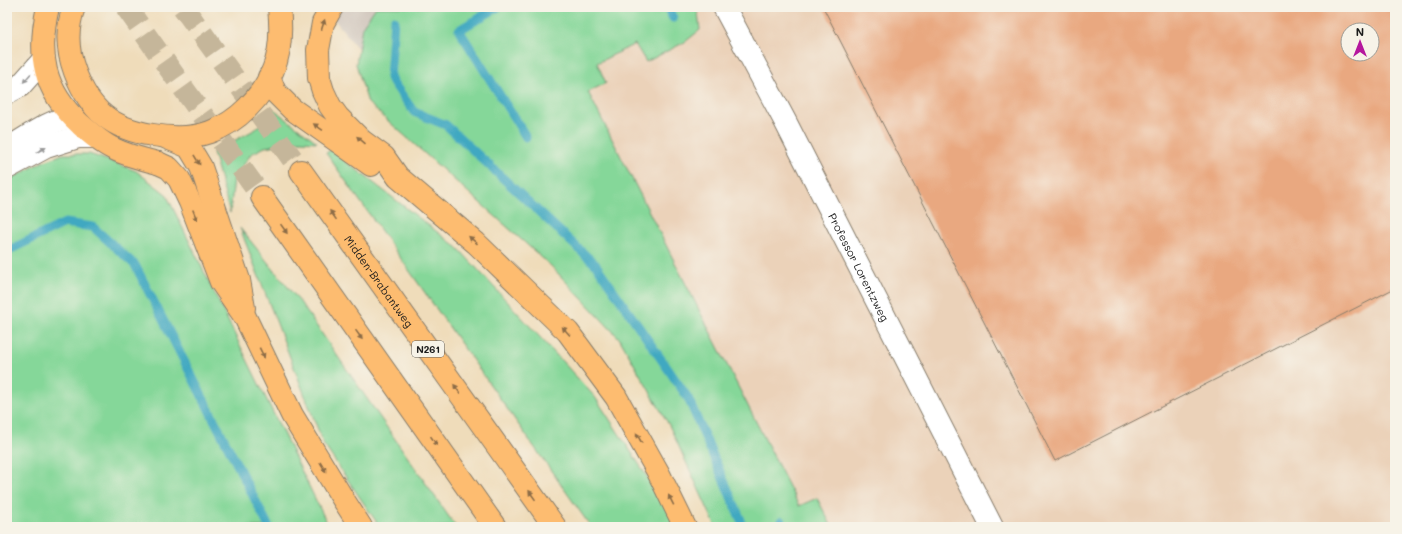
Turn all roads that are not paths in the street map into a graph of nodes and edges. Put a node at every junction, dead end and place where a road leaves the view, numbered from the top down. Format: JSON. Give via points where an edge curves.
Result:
{"nodes":[{"id":1,"x":48,"y":7,"type":"edge"},
{"id":2,"x":74,"y":7,"type":"edge"},
{"id":3,"x":332,"y":7,"type":"edge"},
{"id":4,"x":724,"y":7,"type":"edge"},
{"id":5,"x":282,"y":12,"type":"edge"},
{"id":6,"x":44,"y":59,"type":"junction"},
{"id":7,"x":269,"y":77,"type":"junction"},
{"id":8,"x":7,"y":93,"type":"edge"},
{"id":9,"x":100,"y":112,"type":"junction"},
{"id":10,"x":72,"y":117,"type":"junction"},
{"id":11,"x":95,"y":137,"type":"junction"},
{"id":12,"x":167,"y":138,"type":"junction"},
{"id":13,"x":7,"y":149,"type":"edge"},
{"id":14,"x":7,"y":168,"type":"edge"},
{"id":15,"x":301,"y":171,"type":"tunnel mouth"},
{"id":16,"x":398,"y":177,"type":"junction"},
{"id":17,"x":262,"y":197,"type":"tunnel mouth"},
{"id":18,"x":245,"y":318,"type":"junction"},
{"id":19,"x":361,"y":527,"type":"edge"},
{"id":20,"x":495,"y":527,"type":"edge"},
{"id":21,"x":555,"y":527,"type":"edge"},
{"id":22,"x":685,"y":527,"type":"edge"},
{"id":23,"x":992,"y":527,"type":"edge"}],
"edges":[{"from":1,"to":6,"type":"main road","via":[[43,30]]},
{"from":2,"to":9,"type":"main road","via":[[68,28],[73,65],[88,98]]},
{"from":16,"to":3,"type":"main road","one_way":true,"via":[[384,157],[362,141],[338,117],[323,92],[319,78],[319,37]]},
{"from":4,"to":23,"type":"street","name":"Professor Lorentzweg","via":[[786,121]]},
{"from":5,"to":7,"type":"main road","via":[[274,69]]},
{"from":6,"to":8,"type":"street","one_way":true,"via":[[20,86]]},
{"from":6,"to":10,"type":"main road","via":[[52,88]]},
{"from":7,"to":12,"type":"main road","via":[[248,107],[225,125],[210,132]]},
{"from":16,"to":7,"type":"main road","one_way":true,"via":[[378,170],[292,109],[275,92]]},
{"from":9,"to":10,"type":"main road"},
{"from":9,"to":12,"type":"main road","via":[[119,126]]},
{"from":10,"to":11,"type":"main road"},
{"from":10,"to":13,"type":"street","via":[[61,119],[38,130]]},
{"from":14,"to":11,"type":"street","one_way":true,"via":[[46,147],[78,137]]},
{"from":11,"to":18,"type":"main road","one_way":true,"via":[[113,149],[169,168],[179,179],[221,282]]},
{"from":12,"to":18,"type":"main road","one_way":true,"via":[[189,147],[201,167],[238,280]]},
{"from":21,"to":15,"type":"main road","name":"Midden-Brabantweg","number":"N261","one_way":true},
{"from":22,"to":16,"type":"main road","one_way":true,"via":[[616,397],[568,332],[476,243]]},
{"from":17,"to":20,"type":"main road","one_way":true},
{"from":18,"to":19,"type":"main road","one_way":true,"via":[[292,415]]}]}
